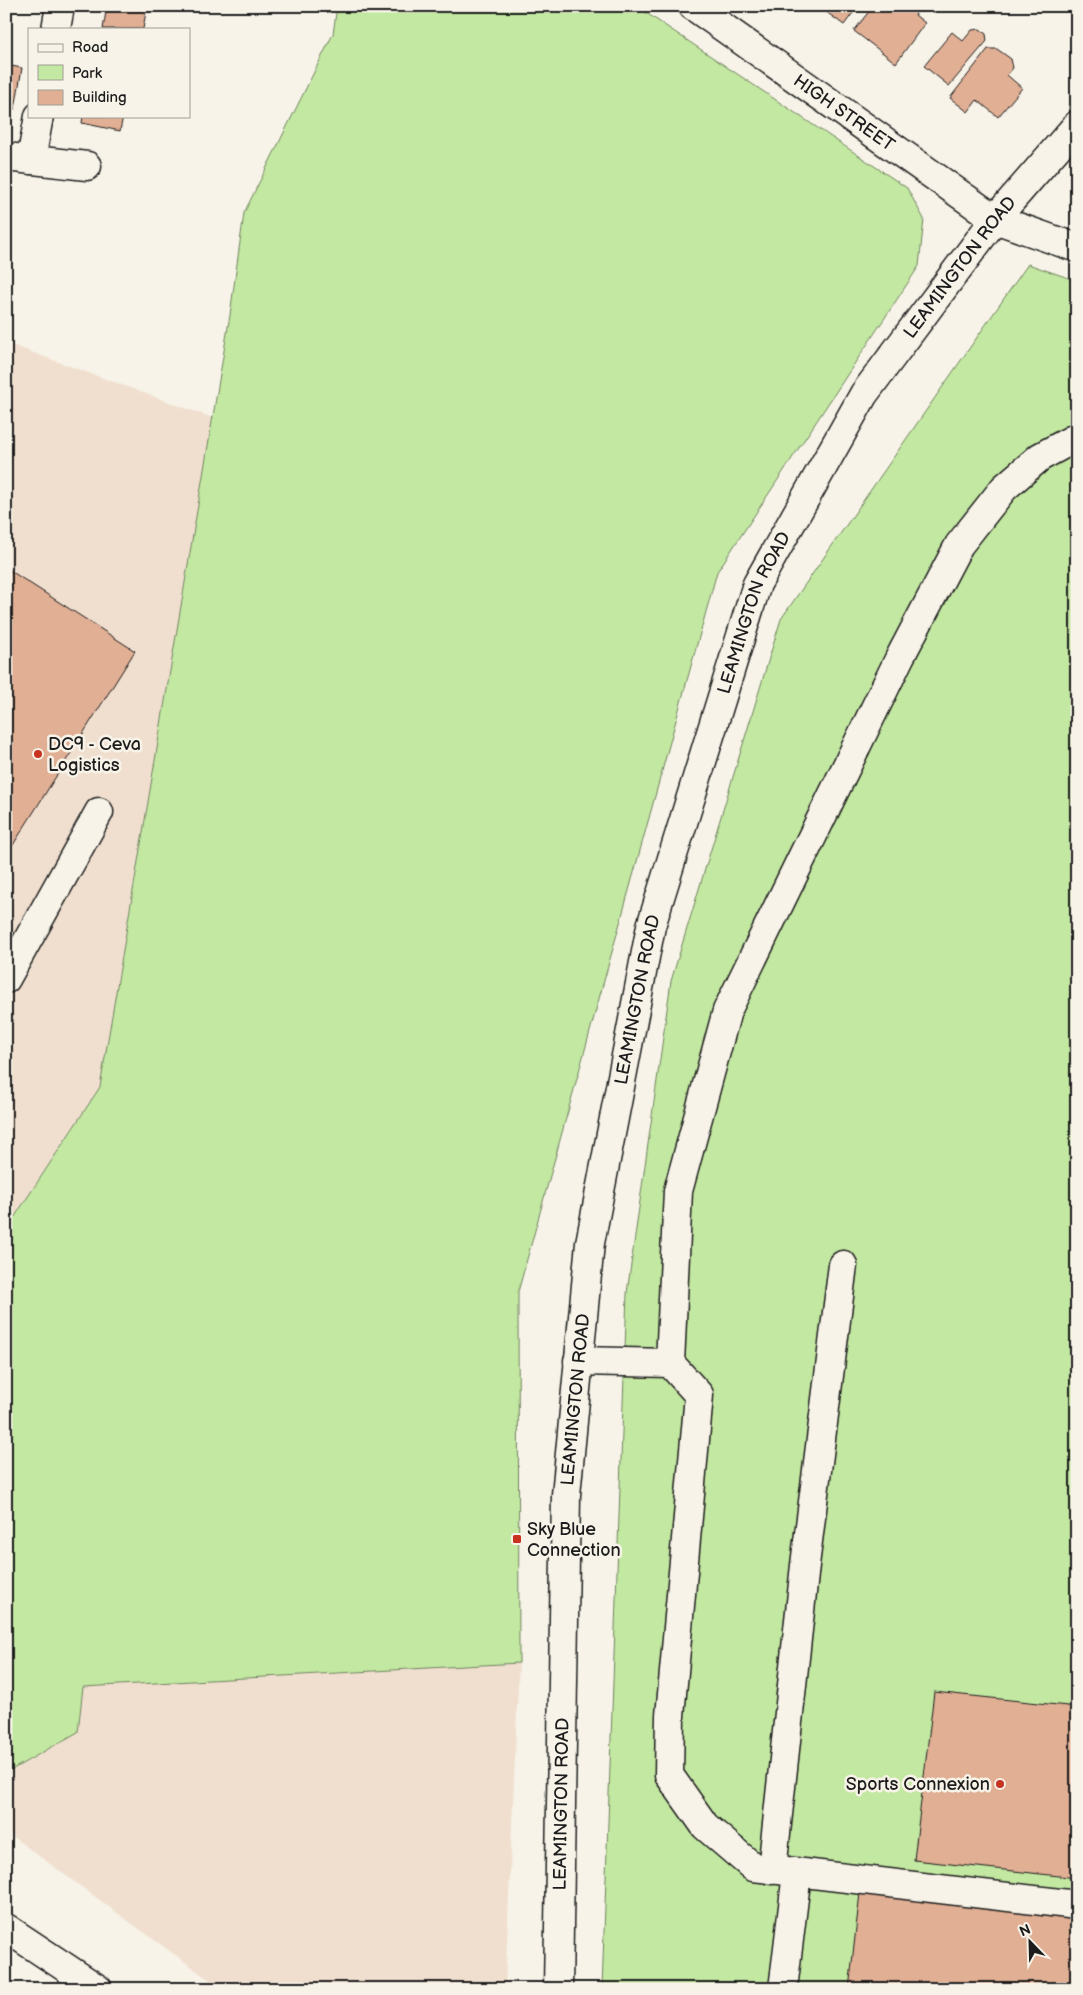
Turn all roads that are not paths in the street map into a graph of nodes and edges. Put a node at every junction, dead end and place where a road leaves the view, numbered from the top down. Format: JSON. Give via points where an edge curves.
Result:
{"nodes":[{"id":1,"x":60,"y":6,"type":"edge"},
{"id":2,"x":692,"y":6,"type":"edge"},
{"id":3,"x":56,"y":28,"type":"edge"},
{"id":4,"x":38,"y":118,"type":"edge"},
{"id":5,"x":1077,"y":125,"type":"edge"},
{"id":6,"x":18,"y":159,"type":"edge"},
{"id":7,"x":87,"y":166,"type":"dead end"},
{"id":8,"x":995,"y":219,"type":"junction"},
{"id":9,"x":1077,"y":248,"type":"edge"},
{"id":10,"x":1077,"y":437,"type":"edge"},
{"id":11,"x":99,"y":812,"type":"dead end"},
{"id":12,"x":6,"y":979,"type":"edge"},
{"id":13,"x":843,"y":1265,"type":"dead end"},
{"id":14,"x":578,"y":1361,"type":"junction"},
{"id":15,"x":670,"y":1363,"type":"junction"},
{"id":16,"x":784,"y":1871,"type":"junction"},
{"id":17,"x":1077,"y":1905,"type":"edge"},
{"id":18,"x":6,"y":1928,"type":"edge"},
{"id":19,"x":98,"y":1989,"type":"edge"},
{"id":20,"x":558,"y":1989,"type":"edge"},
{"id":21,"x":783,"y":1989,"type":"edge"}],
"edges":[{"from":1,"to":3,"type":"main road"},
{"from":2,"to":8,"type":"main road","name":"HIGH STREET"},
{"from":4,"to":6,"type":"main road"},
{"from":5,"to":8,"type":"main road","name":"LEAMINGTON ROAD"},
{"from":6,"to":7,"type":"main road"},
{"from":8,"to":9,"type":"main road","name":"HIGH STREET"},
{"from":8,"to":14,"type":"main road","name":"LEAMINGTON ROAD","via":[[864,394],[757,584],[651,926],[590,1243]]},
{"from":10,"to":15,"type":"main road","via":[[1040,457],[1004,488],[958,545],[895,666],[727,1011],[678,1191]]},
{"from":11,"to":12,"type":"main road"},
{"from":13,"to":16,"type":"main road","via":[[805,1565]]},
{"from":14,"to":15,"type":"main road"},
{"from":14,"to":20,"type":"main road","name":"LEAMINGTON ROAD","via":[[566,1495]]},
{"from":15,"to":16,"type":"main road","via":[[699,1395],[670,1716],[669,1775],[705,1826],[753,1868]]},
{"from":16,"to":17,"type":"main road"},
{"from":16,"to":21,"type":"main road"},
{"from":18,"to":19,"type":"main road"}]}
